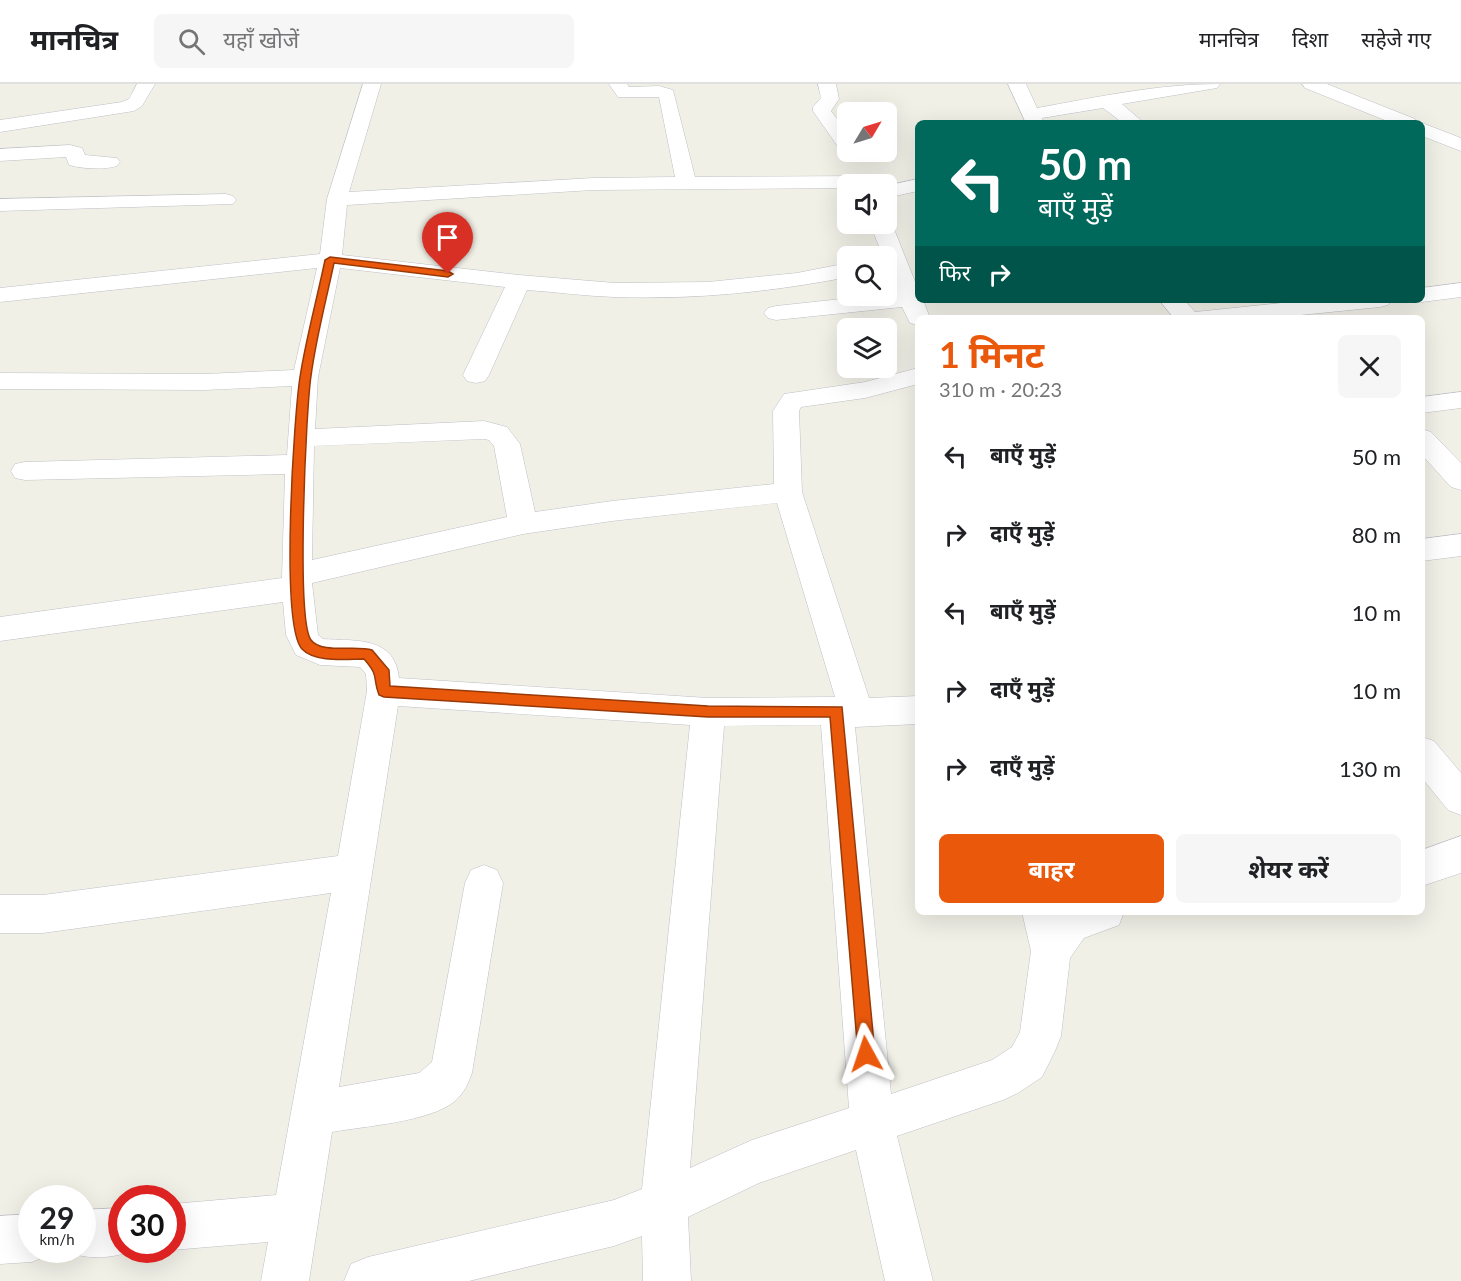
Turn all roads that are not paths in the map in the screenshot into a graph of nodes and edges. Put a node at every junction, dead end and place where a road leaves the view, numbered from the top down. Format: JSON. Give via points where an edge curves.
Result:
{"nodes":[{"id":1,"x":146,"y":84,"type":"edge"},
{"id":2,"x":372,"y":84,"type":"edge"},
{"id":3,"x":618,"y":84,"type":"edge"},
{"id":4,"x":827,"y":84,"type":"edge"},
{"id":5,"x":1017,"y":84,"type":"edge"},
{"id":6,"x":1211,"y":84,"type":"edge"},
{"id":7,"x":1311,"y":84,"type":"edge"},
{"id":8,"x":1104,"y":100,"type":"junction"},
{"id":9,"x":1033,"y":118,"type":"edge"},
{"id":10,"x":1131,"y":120,"type":"edge"},
{"id":11,"x":1401,"y":120,"type":"edge"},
{"id":12,"x":0,"y":126,"type":"edge"},
{"id":13,"x":1425,"y":130,"type":"edge"},
{"id":14,"x":837,"y":132,"type":"edge"},
{"id":15,"x":1461,"y":145,"type":"edge"},
{"id":16,"x":0,"y":155,"type":"edge"},
{"id":17,"x":110,"y":162,"type":"dead end"},
{"id":18,"x":686,"y":182,"type":"junction"},
{"id":19,"x":837,"y":183,"type":"edge"},
{"id":20,"x":915,"y":186,"type":"edge"},
{"id":21,"x":897,"y":190,"type":"edge"},
{"id":22,"x":337,"y":199,"type":"junction"},
{"id":23,"x":226,"y":200,"type":"dead end"},
{"id":24,"x":0,"y":205,"type":"edge"},
{"id":25,"x":330,"y":260,"type":"junction"},
{"id":26,"x":837,"y":272,"type":"edge"},
{"id":27,"x":897,"y":275,"type":"edge"},
{"id":28,"x":519,"y":282,"type":"junction"},
{"id":29,"x":1461,"y":290,"type":"edge"},
{"id":30,"x":0,"y":295,"type":"edge"},
{"id":31,"x":1425,"y":295,"type":"edge"},
{"id":32,"x":1174,"y":303,"type":"edge"},
{"id":33,"x":1350,"y":303,"type":"edge"},
{"id":34,"x":914,"y":308,"type":"edge"},
{"id":35,"x":776,"y":313,"type":"dead end"},
{"id":36,"x":1184,"y":315,"type":"edge"},
{"id":37,"x":1231,"y":315,"type":"edge"},
{"id":38,"x":476,"y":375,"type":"dead end"},
{"id":39,"x":305,"y":377,"type":"junction"},
{"id":40,"x":915,"y":377,"type":"edge"},
{"id":41,"x":0,"y":381,"type":"edge"},
{"id":42,"x":1461,"y":400,"type":"edge"},
{"id":43,"x":1425,"y":405,"type":"edge"},
{"id":44,"x":1425,"y":441,"type":"edge"},
{"id":45,"x":301,"y":451,"type":"junction"},
{"id":46,"x":26,"y":471,"type":"dead end"},
{"id":47,"x":1461,"y":480,"type":"edge"},
{"id":48,"x":788,"y":492,"type":"junction"},
{"id":49,"x":523,"y":524,"type":"junction"},
{"id":50,"x":1461,"y":544,"type":"edge"},
{"id":51,"x":1425,"y":550,"type":"edge"},
{"id":52,"x":297,"y":582,"type":"junction"},
{"id":53,"x":0,"y":629,"type":"edge"},
{"id":54,"x":384,"y":691,"type":"junction"},
{"id":55,"x":915,"y":710,"type":"edge"},
{"id":56,"x":708,"y":712,"type":"junction"},
{"id":57,"x":847,"y":712,"type":"junction"},
{"id":58,"x":1425,"y":756,"type":"edge"},
{"id":59,"x":1461,"y":799,"type":"edge"},
{"id":60,"x":1461,"y":854,"type":"edge"},
{"id":61,"x":1425,"y":867,"type":"edge"},
{"id":62,"x":354,"y":872,"type":"junction"},
{"id":63,"x":484,"y":883,"type":"dead end"},
{"id":64,"x":0,"y":914,"type":"edge"},
{"id":65,"x":1042,"y":915,"type":"edge"},
{"id":66,"x":1096,"y":915,"type":"edge"},
{"id":67,"x":1051,"y":951,"type":"junction"},
{"id":68,"x":312,"y":1113,"type":"junction"},
{"id":69,"x":872,"y":1122,"type":"junction"},
{"id":70,"x":664,"y":1204,"type":"junction"},
{"id":71,"x":294,"y":1217,"type":"junction"},
{"id":72,"x":186,"y":1226,"type":"edge"},
{"id":73,"x":18,"y":1239,"type":"edge"},
{"id":74,"x":0,"y":1240,"type":"edge"},
{"id":75,"x":285,"y":1281,"type":"edge"},
{"id":76,"x":368,"y":1281,"type":"edge"},
{"id":77,"x":667,"y":1281,"type":"edge"},
{"id":78,"x":909,"y":1281,"type":"edge"}],
"edges":[{"from":1,"to":12,"type":"street","via":[[128,108]]},
{"from":2,"to":22,"type":"street"},
{"from":3,"to":18,"type":"street","via":[[624,93],[667,94]]},
{"from":4,"to":14,"type":"street","via":[[830,99],[822,111]]},
{"from":5,"to":9,"type":"street"},
{"from":6,"to":8,"type":"street"},
{"from":7,"to":11,"type":"street"},
{"from":8,"to":9,"type":"street"},
{"from":8,"to":10,"type":"street"},
{"from":13,"to":15,"type":"street"},
{"from":16,"to":17,"type":"street","via":[[70,151],[75,152],[76,162]]},
{"from":18,"to":19,"type":"street"},
{"from":18,"to":22,"type":"street"},
{"from":20,"to":21,"type":"street"},
{"from":22,"to":25,"type":"street"},
{"from":23,"to":24,"type":"street"},
{"from":25,"to":28,"type":"street"},
{"from":25,"to":30,"type":"street"},
{"from":25,"to":39,"type":"street"},
{"from":26,"to":28,"type":"street","via":[[708,289],[615,290]]},
{"from":27,"to":34,"type":"street"},
{"from":28,"to":38,"type":"street"},
{"from":29,"to":31,"type":"street"},
{"from":32,"to":36,"type":"street"},
{"from":33,"to":37,"type":"street"},
{"from":34,"to":35,"type":"street"},
{"from":39,"to":41,"type":"street","via":[[204,382]]},
{"from":39,"to":45,"type":"street"},
{"from":40,"to":48,"type":"street","via":[[865,390],[793,400],[786,411]]},
{"from":42,"to":43,"type":"street"},
{"from":44,"to":47,"type":"street"},
{"from":45,"to":46,"type":"street"},
{"from":45,"to":49,"type":"street","via":[[484,430],[498,433],[507,444]]},
{"from":45,"to":52,"type":"street"},
{"from":48,"to":49,"type":"street"},
{"from":48,"to":57,"type":"street"},
{"from":49,"to":52,"type":"street"},
{"from":50,"to":51,"type":"street"},
{"from":52,"to":53,"type":"street"},
{"from":52,"to":54,"type":"street","via":[[302,635],[307,646],[320,652],[368,654],[382,670]]},
{"from":54,"to":56,"type":"street"},
{"from":54,"to":62,"type":"street"},
{"from":55,"to":57,"type":"street"},
{"from":56,"to":57,"type":"street"},
{"from":56,"to":70,"type":"street"},
{"from":57,"to":69,"type":"street"},
{"from":58,"to":59,"type":"street"},
{"from":60,"to":61,"type":"street"},
{"from":62,"to":64,"type":"street","via":[[43,914]]},
{"from":62,"to":68,"type":"street"},
{"from":63,"to":68,"type":"street","via":[[451,1073],[424,1094]]},
{"from":65,"to":67,"type":"street"},
{"from":66,"to":67,"type":"street","via":[[1071,924]]},
{"from":67,"to":69,"type":"street","via":[[1040,1036],[1027,1062],[1003,1078]]},
{"from":68,"to":71,"type":"street"},
{"from":69,"to":70,"type":"street","via":[[752,1163]]},
{"from":69,"to":78,"type":"street"},
{"from":70,"to":76,"type":"street","via":[[615,1223]]},
{"from":70,"to":77,"type":"street"},
{"from":71,"to":72,"type":"street"},
{"from":71,"to":75,"type":"street"},
{"from":73,"to":74,"type":"street"}]}
